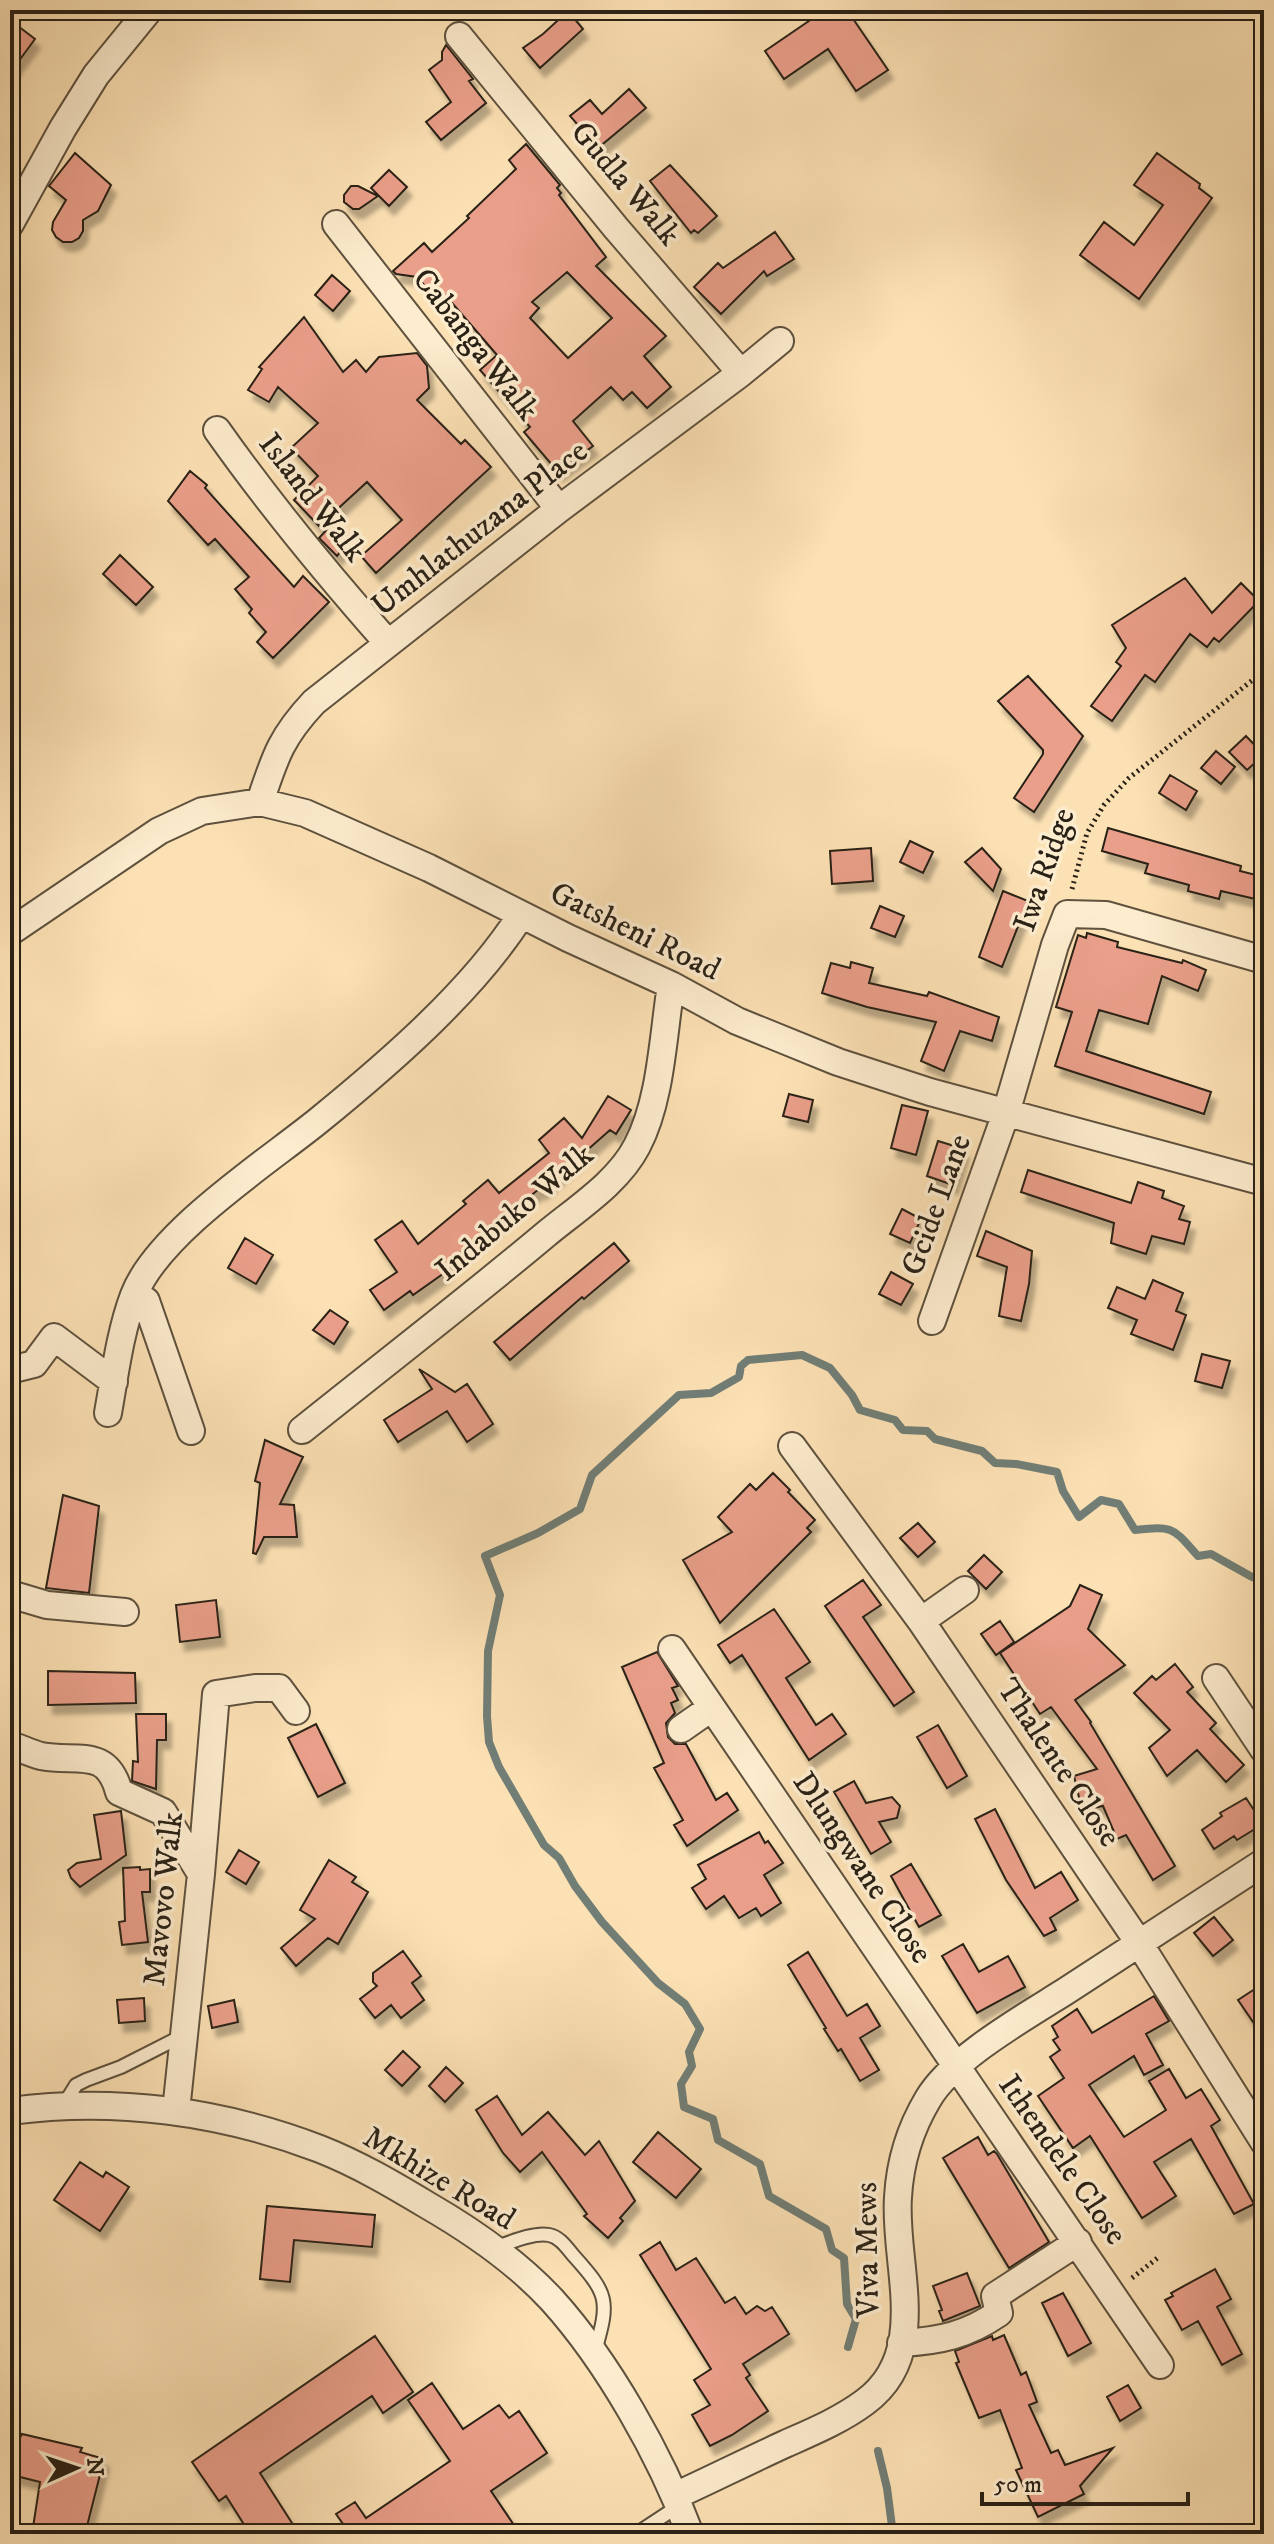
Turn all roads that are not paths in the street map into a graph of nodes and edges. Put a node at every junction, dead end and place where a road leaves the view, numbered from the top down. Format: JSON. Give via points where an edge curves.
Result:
{"nodes":[{"id":1,"x":149,"y":10,"type":"edge"},
{"id":2,"x":459,"y":36,"type":"dead end"},
{"id":3,"x":10,"y":224,"type":"edge"},
{"id":4,"x":336,"y":224,"type":"dead end"},
{"id":5,"x":780,"y":341,"type":"dead end"},
{"id":6,"x":741,"y":373,"type":"junction"},
{"id":7,"x":217,"y":430,"type":"dead end"},
{"id":8,"x":559,"y":509,"type":"junction"},
{"id":9,"x":387,"y":642,"type":"junction"},
{"id":10,"x":260,"y":802,"type":"junction"},
{"id":11,"x":521,"y":915,"type":"junction"},
{"id":12,"x":10,"y":932,"type":"edge"},
{"id":13,"x":1264,"y":960,"type":"edge"},
{"id":14,"x":671,"y":985,"type":"junction"},
{"id":15,"x":1006,"y":1113,"type":"junction"},
{"id":16,"x":1264,"y":1182,"type":"edge"},
{"id":17,"x":135,"y":1294,"type":"junction"},
{"id":18,"x":932,"y":1321,"type":"dead end"},
{"id":19,"x":10,"y":1370,"type":"edge"},
{"id":20,"x":114,"y":1382,"type":"junction"},
{"id":21,"x":108,"y":1413,"type":"dead end"},
{"id":22,"x":302,"y":1430,"type":"dead end"},
{"id":23,"x":191,"y":1431,"type":"dead end"},
{"id":24,"x":792,"y":1446,"type":"dead end"},
{"id":25,"x":965,"y":1590,"type":"dead end"},
{"id":26,"x":10,"y":1594,"type":"edge"},
{"id":27,"x":125,"y":1612,"type":"dead end"},
{"id":28,"x":921,"y":1621,"type":"junction"},
{"id":29,"x":672,"y":1649,"type":"dead end"},
{"id":30,"x":1216,"y":1678,"type":"dead end"},
{"id":31,"x":711,"y":1708,"type":"junction"},
{"id":32,"x":296,"y":1711,"type":"dead end"},
{"id":33,"x":681,"y":1729,"type":"dead end"},
{"id":34,"x":10,"y":1745,"type":"edge"},
{"id":35,"x":1264,"y":1750,"type":"edge"},
{"id":36,"x":1264,"y":1862,"type":"edge"},
{"id":37,"x":201,"y":1874,"type":"junction"},
{"id":38,"x":1139,"y":1943,"type":"junction"},
{"id":39,"x":184,"y":2035,"type":"junction"},
{"id":40,"x":956,"y":2066,"type":"junction"},
{"id":41,"x":62,"y":2107,"type":"junction"},
{"id":42,"x":10,"y":2111,"type":"edge"},
{"id":43,"x":176,"y":2111,"type":"junction"},
{"id":44,"x":1264,"y":2142,"type":"edge"},
{"id":45,"x":1078,"y":2242,"type":"junction"},
{"id":46,"x":494,"y":2248,"type":"junction"},
{"id":47,"x":901,"y":2343,"type":"junction"},
{"id":48,"x":594,"y":2354,"type":"junction"},
{"id":49,"x":1160,"y":2365,"type":"dead end"},
{"id":50,"x":677,"y":2500,"type":"junction"},
{"id":51,"x":636,"y":2534,"type":"edge"},
{"id":52,"x":690,"y":2534,"type":"edge"}],
"edges":[{"from":1,"to":3,"type":"street","via":[[96,75]]},
{"from":2,"to":6,"type":"street","name":"Gudla Walk"},
{"from":4,"to":8,"type":"street","name":"Cabanga Walk"},
{"from":5,"to":6,"type":"street","name":"Umhlathuzana Place"},
{"from":6,"to":8,"type":"street","name":"Umhlathuzana Place"},
{"from":7,"to":9,"type":"street","name":"Island Walk","via":[[314,559]]},
{"from":8,"to":9,"type":"street","name":"Umhlathuzana Place"},
{"from":9,"to":10,"type":"street","name":"Umhlathuzana Place","via":[[293,724],[277,750]]},
{"from":10,"to":11,"type":"street","name":"Gatsheni Road","via":[[305,813]]},
{"from":10,"to":12,"type":"street","name":"Gatsheni Road","via":[[202,811],[159,831]]},
{"from":11,"to":14,"type":"street","name":"Gatsheni Road"},
{"from":11,"to":17,"type":"street","via":[[486,966],[376,1072],[173,1239]]},
{"from":13,"to":15,"type":"street","name":"Iwa Ridge","via":[[1106,915],[1067,914]]},
{"from":14,"to":15,"type":"street","name":"Gatsheni Road","via":[[737,1021],[838,1062]]},
{"from":14,"to":22,"type":"street","name":"Indabuko Walk","via":[[647,1124],[621,1168],[471,1297]]},
{"from":15,"to":16,"type":"street","name":"Gatsheni Road"},
{"from":15,"to":18,"type":"street","name":"Gcide Lane"},
{"from":17,"to":20,"type":"street"},
{"from":17,"to":23,"type":"street","via":[[146,1301]]},
{"from":19,"to":20,"type":"street","via":[[34,1364],[54,1337]]},
{"from":20,"to":21,"type":"street"},
{"from":24,"to":28,"type":"street","name":"Thalente Close"},
{"from":25,"to":28,"type":"street"},
{"from":26,"to":27,"type":"street","via":[[47,1605]]},
{"from":28,"to":38,"type":"street","name":"Thalente Close"},
{"from":29,"to":31,"type":"street","name":"Dlungwane Close"},
{"from":30,"to":35,"type":"street"},
{"from":31,"to":33,"type":"street"},
{"from":31,"to":40,"type":"street","name":"Dlungwane Close"},
{"from":32,"to":37,"type":"street","name":"Mavovo Walk","via":[[279,1688],[216,1694]]},
{"from":34,"to":37,"type":"street","via":[[41,1756],[98,1760],[115,1775],[119,1792],[163,1812]]},
{"from":36,"to":38,"type":"street","name":"Viva Mews"},
{"from":37,"to":39,"type":"street","name":"Mavovo Walk"},
{"from":38,"to":40,"type":"street","name":"Viva Mews"},
{"from":38,"to":44,"type":"street","name":"Thalente Close"},
{"from":39,"to":41,"type":"lane","via":[[76,2085]]},
{"from":39,"to":43,"type":"street","name":"Mavovo Walk"},
{"from":40,"to":45,"type":"street","name":"Ithendele Close"},
{"from":40,"to":47,"type":"street","name":"Viva Mews","via":[[929,2097],[901,2164]]},
{"from":41,"to":42,"type":"street","name":"Mkhize Road"},
{"from":41,"to":43,"type":"street","name":"Mkhize Road"},
{"from":43,"to":46,"type":"street","name":"Mkhize Road","via":[[319,2149],[373,2173]]},
{"from":45,"to":47,"type":"street","via":[[995,2296],[999,2313],[977,2328],[934,2341]]},
{"from":45,"to":49,"type":"street","name":"Ithendele Close"},
{"from":46,"to":48,"type":"street","name":"Mkhize Road","via":[[551,2300]]},
{"from":46,"to":48,"type":"lane","via":[[534,2236],[560,2240],[598,2282],[604,2298]]},
{"from":47,"to":50,"type":"street","name":"Viva Mews","via":[[899,2360],[867,2401]]},
{"from":48,"to":50,"type":"street","name":"Mkhize Road"},
{"from":50,"to":51,"type":"lane"},
{"from":50,"to":52,"type":"street","name":"Mkhize Road"}]}
